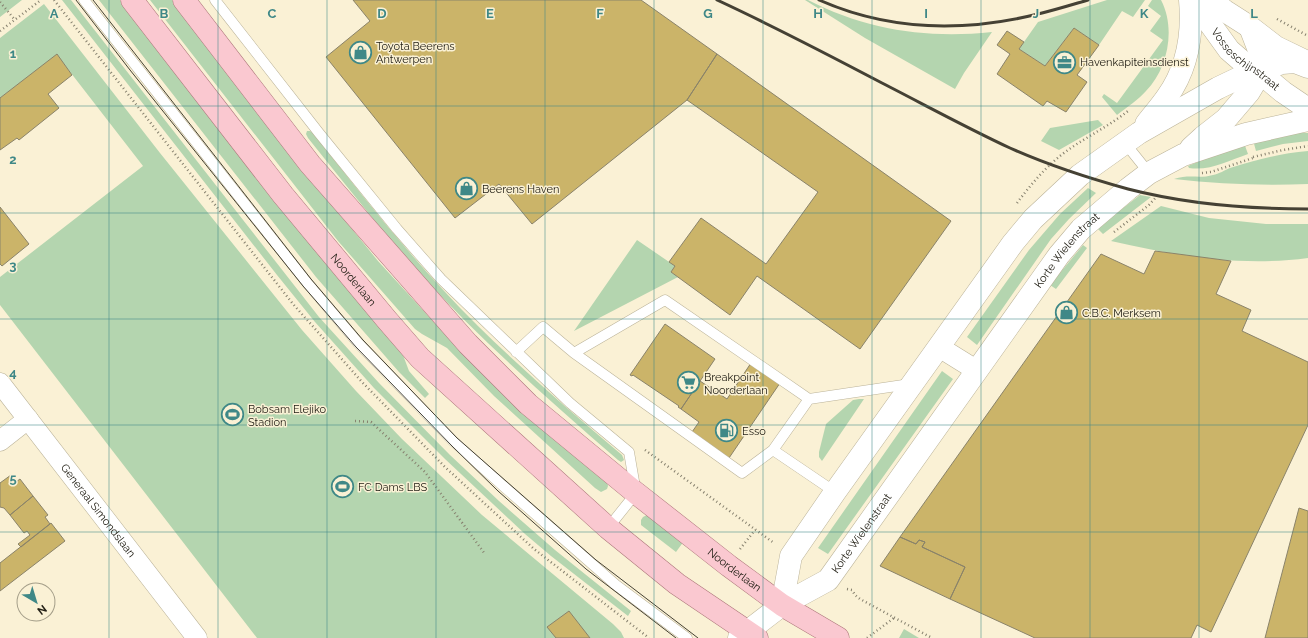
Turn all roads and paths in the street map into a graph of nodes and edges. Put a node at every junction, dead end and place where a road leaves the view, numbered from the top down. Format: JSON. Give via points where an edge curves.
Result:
{"nodes":[{"id":1,"x":41,"y":0,"type":"edge"},
{"id":2,"x":84,"y":0,"type":"edge"},
{"id":3,"x":132,"y":0,"type":"edge"},
{"id":4,"x":184,"y":0,"type":"edge"},
{"id":5,"x":216,"y":0,"type":"edge"},
{"id":6,"x":1192,"y":0,"type":"edge"},
{"id":7,"x":1211,"y":0,"type":"edge"},
{"id":8,"x":0,"y":2,"type":"edge"},
{"id":9,"x":1276,"y":18,"type":"dead end"},
{"id":10,"x":15,"y":20,"type":"junction"},
{"id":11,"x":1250,"y":27,"type":"junction"},
{"id":12,"x":0,"y":31,"type":"edge"},
{"id":13,"x":1308,"y":37,"type":"edge"},
{"id":14,"x":1308,"y":63,"type":"edge"},
{"id":15,"x":1308,"y":67,"type":"edge"},
{"id":16,"x":1258,"y":71,"type":"junction"},
{"id":17,"x":1308,"y":109,"type":"edge"},
{"id":18,"x":1308,"y":120,"type":"edge"},
{"id":19,"x":1132,"y":138,"type":"junction"},
{"id":20,"x":1183,"y":155,"type":"junction"},
{"id":21,"x":1253,"y":158,"type":"dead end"},
{"id":22,"x":1198,"y":173,"type":"dead end"},
{"id":23,"x":1155,"y":182,"type":"junction"},
{"id":24,"x":1111,"y":234,"type":"dead end"},
{"id":25,"x":939,"y":347,"type":"junction"},
{"id":26,"x":516,"y":352,"type":"junction"},
{"id":27,"x":574,"y":353,"type":"junction"},
{"id":28,"x":976,"y":370,"type":"junction"},
{"id":29,"x":0,"y":383,"type":"edge"},
{"id":30,"x":912,"y":384,"type":"junction"},
{"id":31,"x":809,"y":399,"type":"junction"},
{"id":32,"x":28,"y":419,"type":"junction"},
{"id":33,"x":355,"y":421,"type":"dead end"},
{"id":34,"x":0,"y":441,"type":"edge"},
{"id":35,"x":642,"y":447,"type":"dead end"},
{"id":36,"x":773,"y":450,"type":"junction"},
{"id":37,"x":834,"y":492,"type":"junction"},
{"id":38,"x":636,"y":493,"type":"junction"},
{"id":39,"x":608,"y":528,"type":"junction"},
{"id":40,"x":485,"y":554,"type":"dead end"},
{"id":41,"x":791,"y":556,"type":"junction"},
{"id":42,"x":828,"y":580,"type":"junction"},
{"id":43,"x":852,"y":585,"type":"dead end"},
{"id":44,"x":852,"y":590,"type":"junction"},
{"id":45,"x":782,"y":605,"type":"junction"},
{"id":46,"x":894,"y":618,"type":"junction"},
{"id":47,"x":748,"y":636,"type":"edge"},
{"id":48,"x":197,"y":638,"type":"edge"},
{"id":49,"x":687,"y":638,"type":"edge"},
{"id":50,"x":838,"y":638,"type":"edge"},
{"id":51,"x":867,"y":638,"type":"edge"},
{"id":52,"x":932,"y":638,"type":"edge"}],
"edges":[{"from":1,"to":10,"type":"path"},
{"from":2,"to":49,"type":"lane","via":[[308,284],[358,343],[453,441],[502,485],[616,585]]},
{"from":3,"to":39,"type":"main road","name":"Noorderlaan","via":[[282,196],[420,358]]},
{"from":4,"to":38,"type":"main road","name":"Noorderlaan","via":[[310,164],[468,344],[528,404]]},
{"from":5,"to":26,"type":"lane","via":[[319,133],[397,228],[441,279]]},
{"from":6,"to":16,"type":"street","name":"Vosseschijnstraat","via":[[1229,50]]},
{"from":6,"to":19,"type":"street","via":[[1190,41],[1178,79],[1167,97]]},
{"from":7,"to":11,"type":"street","name":"Vosseschijnstraat"},
{"from":8,"to":10,"type":"path"},
{"from":9,"to":13,"type":"path"},
{"from":10,"to":12,"type":"path"},
{"from":11,"to":14,"type":"street","name":"Vosseschijnstraat","via":[[1276,46]]},
{"from":11,"to":16,"type":"street","name":"Korte Wielenstraat","via":[[1260,53]]},
{"from":15,"to":16,"type":"street","via":[[1295,62],[1282,63]]},
{"from":16,"to":17,"type":"street","name":"Vosseschijnstraat"},
{"from":16,"to":19,"type":"street","via":[[1241,76],[1218,88]]},
{"from":16,"to":20,"type":"street","name":"Korte Wielenstraat","via":[[1249,92],[1226,120]]},
{"from":18,"to":20,"type":"street","name":"Korte Wielenstraat","via":[[1246,134]]},
{"from":19,"to":23,"type":"lane"},
{"from":19,"to":25,"type":"street","via":[[1080,174],[1033,219]]},
{"from":20,"to":23,"type":"street","name":"Korte Wielenstraat"},
{"from":21,"to":22,"type":"path","via":[[1211,172]]},
{"from":23,"to":24,"type":"path","via":[[1154,201]]},
{"from":23,"to":28,"type":"street","name":"Korte Wielenstraat","via":[[1128,189],[1081,229],[1059,255]]},
{"from":25,"to":28,"type":"street"},
{"from":25,"to":30,"type":"street"},
{"from":26,"to":27,"type":"lane","via":[[542,326]]},
{"from":26,"to":38,"type":"lane","via":[[570,403],[629,452]]},
{"from":27,"to":31,"type":"lane","via":[[665,300]]},
{"from":27,"to":36,"type":"lane","via":[[742,473]]},
{"from":28,"to":42,"type":"street","name":"Korte Wielenstraat"},
{"from":29,"to":32,"type":"street","name":"Generaal Simondslaan"},
{"from":30,"to":31,"type":"lane"},
{"from":30,"to":37,"type":"street"},
{"from":31,"to":36,"type":"lane"},
{"from":32,"to":34,"type":"street"},
{"from":32,"to":48,"type":"street","name":"Generaal Simondslaan"},
{"from":33,"to":40,"type":"path","via":[[371,422],[425,472]]},
{"from":35,"to":41,"type":"path"},
{"from":36,"to":37,"type":"lane"},
{"from":37,"to":41,"type":"street"},
{"from":38,"to":39,"type":"lane"},
{"from":38,"to":45,"type":"main road","name":"Noorderlaan"},
{"from":39,"to":47,"type":"main road","name":"Noorderlaan","via":[[677,584]]},
{"from":41,"to":45,"type":"street"},
{"from":42,"to":44,"type":"path","via":[[841,589]]},
{"from":42,"to":45,"type":"street","name":"Korte Wielenstraat"},
{"from":43,"to":44,"type":"path"},
{"from":44,"to":46,"type":"path","via":[[860,599]]},
{"from":45,"to":47,"type":"street","name":"Korte Wielenstraat"},
{"from":45,"to":50,"type":"main road","name":"Noorderlaan"},
{"from":46,"to":51,"type":"path"},
{"from":46,"to":52,"type":"path"}]}
